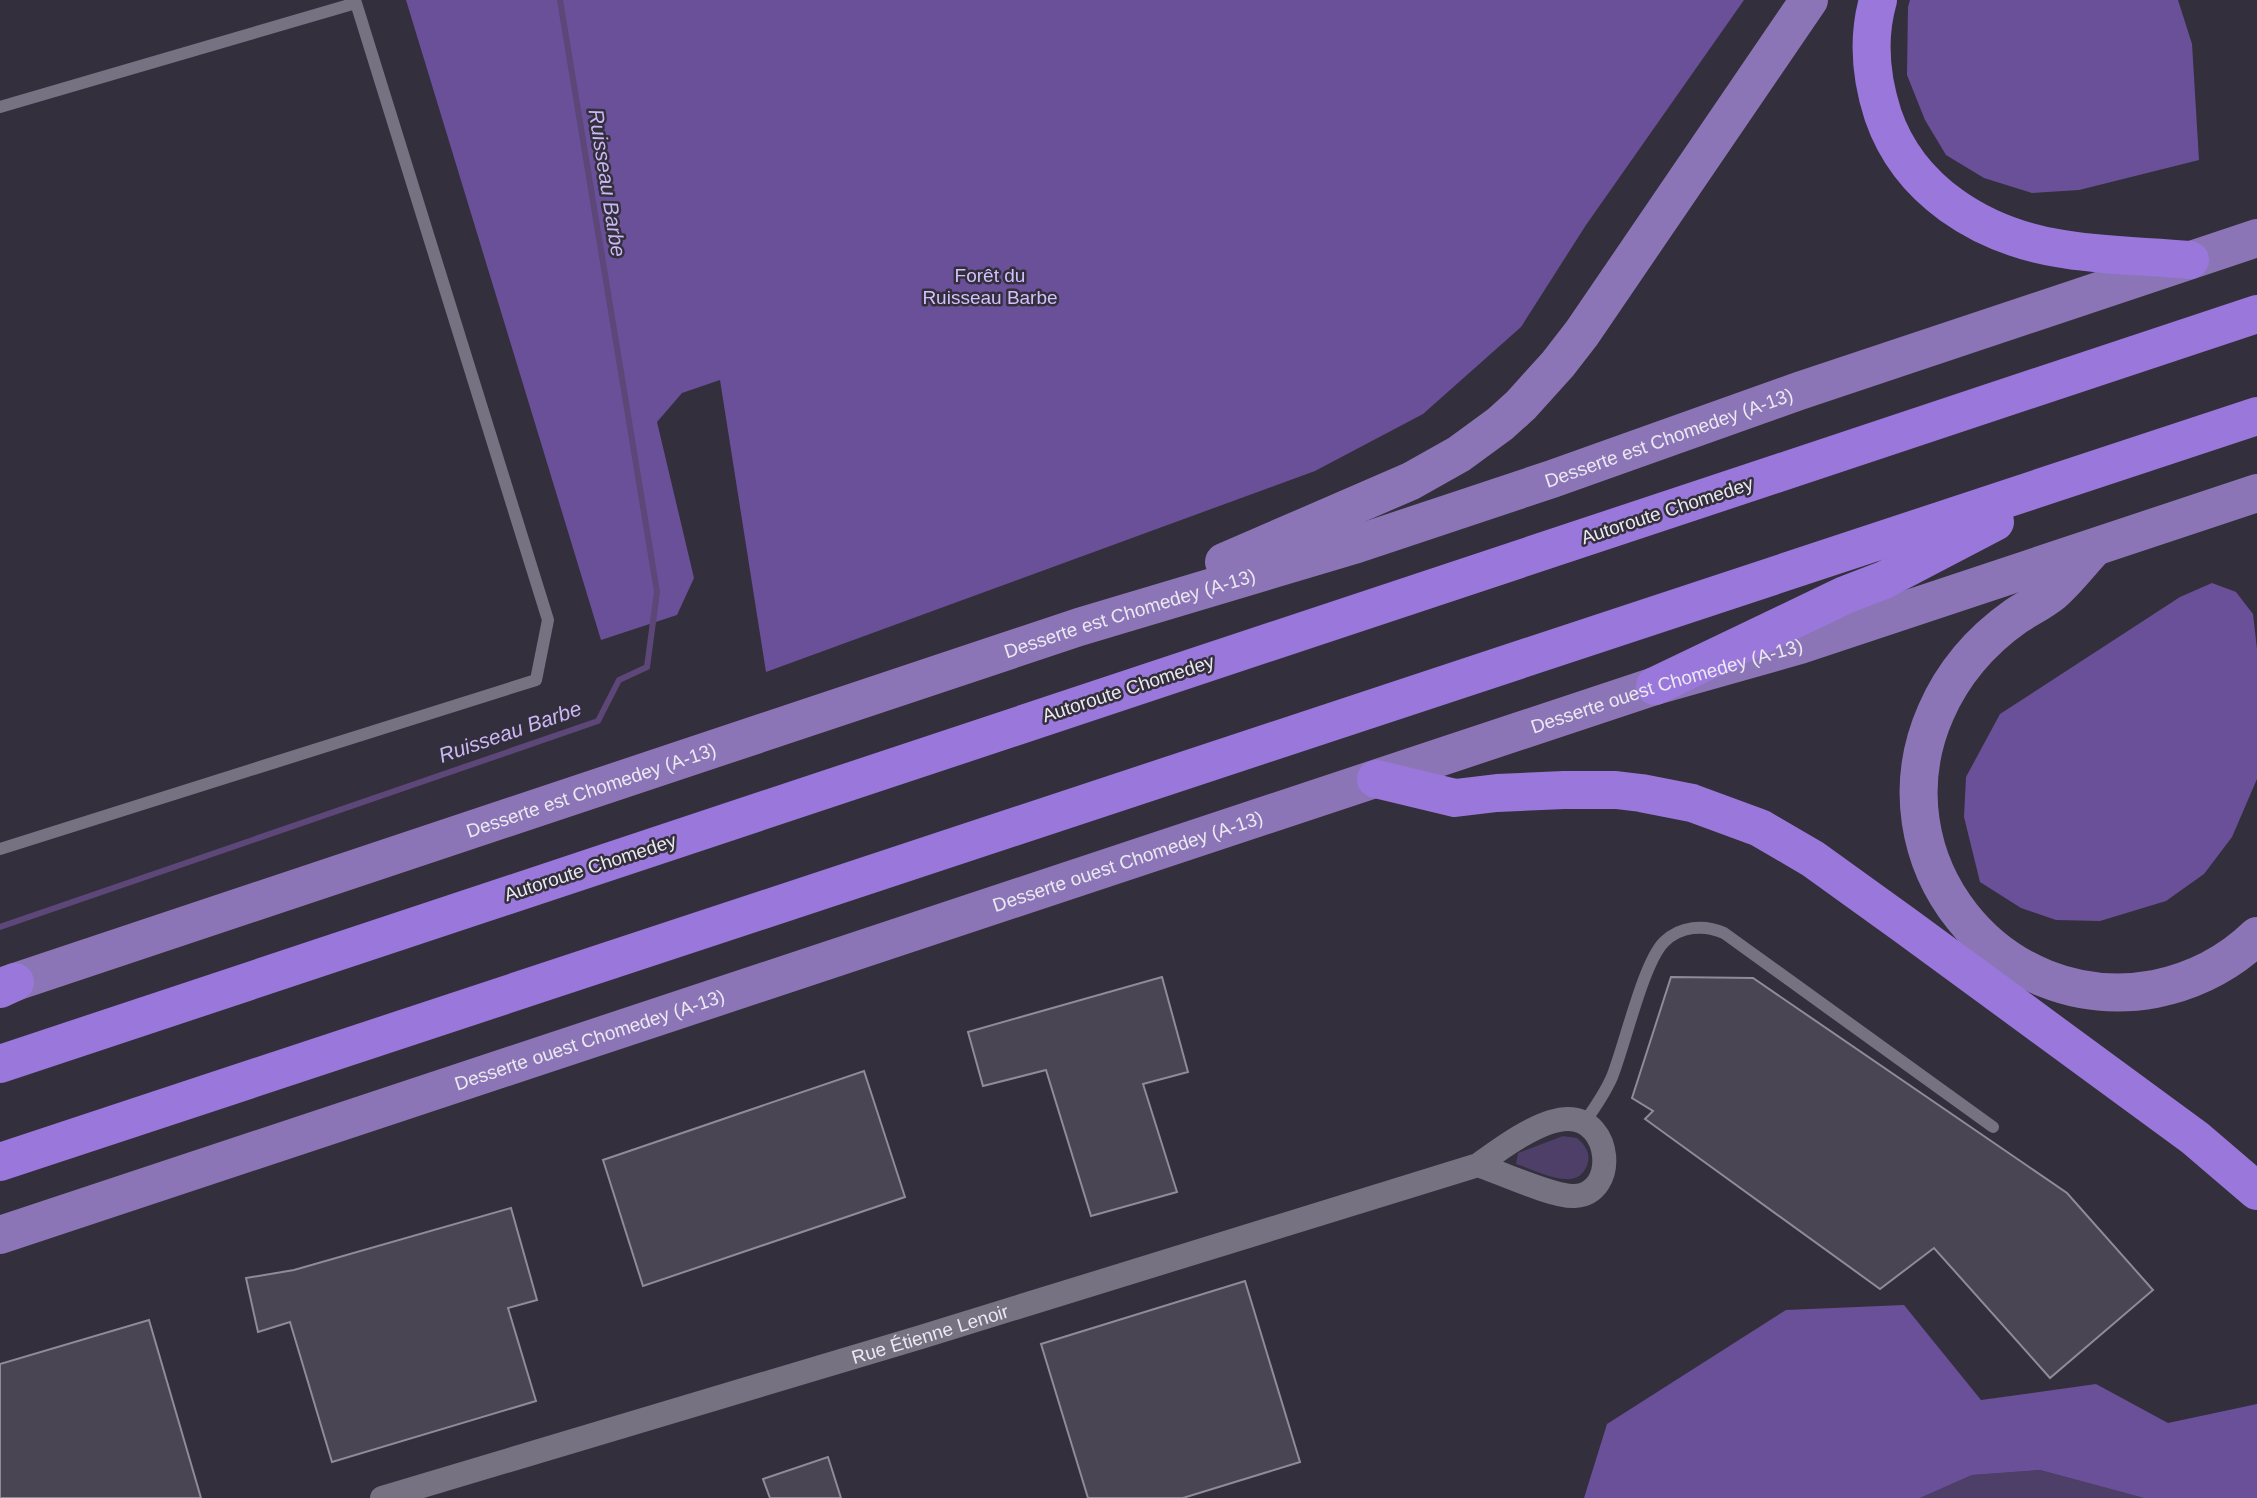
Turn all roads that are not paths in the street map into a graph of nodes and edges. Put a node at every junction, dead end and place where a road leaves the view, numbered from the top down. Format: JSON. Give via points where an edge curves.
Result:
{"nodes":[{"id":1,"x":1809,"y":0,"type":"edge"},
{"id":2,"x":1878,"y":0,"type":"edge"},
{"id":3,"x":0,"y":107,"type":"edge"},
{"id":4,"x":2257,"y":238,"type":"edge"},
{"id":5,"x":2190,"y":260,"type":"junction"},
{"id":6,"x":2257,"y":314,"type":"edge"},
{"id":7,"x":2257,"y":416,"type":"edge"},
{"id":8,"x":2099,"y":468,"type":"junction"},
{"id":9,"x":2257,"y":493,"type":"edge"},
{"id":10,"x":2095,"y":547,"type":"junction"},
{"id":11,"x":1079,"y":627,"type":"junction"},
{"id":12,"x":1655,"y":686,"type":"junction"},
{"id":13,"x":1376,"y":779,"type":"junction"},
{"id":14,"x":0,"y":849,"type":"edge"},
{"id":15,"x":2257,"y":936,"type":"edge"},
{"id":16,"x":5,"y":986,"type":"edge"},
{"id":17,"x":0,"y":1063,"type":"edge"},
{"id":18,"x":1584,"y":1123,"type":"junction"},
{"id":19,"x":1993,"y":1127,"type":"dead end"},
{"id":20,"x":0,"y":1162,"type":"edge"},
{"id":21,"x":1478,"y":1165,"type":"junction"},
{"id":22,"x":2257,"y":1191,"type":"edge"},
{"id":23,"x":0,"y":1235,"type":"edge"},
{"id":24,"x":382,"y":1498,"type":"edge"}],
"edges":[{"from":1,"to":11,"type":"main road","via":[[1576,341],[1500,424],[1411,481]]},
{"from":2,"to":5,"type":"highway","via":[[1871,53],[1878,99],[1899,149],[1939,197],[1977,222],[2041,245]]},
{"from":3,"to":14,"type":"lane","via":[[356,4],[548,620],[536,680]]},
{"from":4,"to":5,"type":"main road","name":"Desserte est Chomedey (A-13)"},
{"from":5,"to":11,"type":"main road","name":"Desserte est Chomedey (A-13)","via":[[1357,544]]},
{"from":6,"to":17,"type":"highway","name":"Autoroute Chomedey"},
{"from":7,"to":8,"type":"highway"},
{"from":8,"to":12,"type":"highway","via":[[1884,580]]},
{"from":8,"to":20,"type":"highway"},
{"from":9,"to":10,"type":"main road","name":"Desserte ouest Chomedey (A-13)"},
{"from":10,"to":12,"type":"main road","name":"Desserte ouest Chomedey (A-13)","via":[[1800,645]]},
{"from":10,"to":15,"type":"main road","via":[[2052,593],[2014,617],[1979,648],[1939,705],[1920,774],[1920,816],[1934,869],[1965,923],[1993,949],[2031,972],[2074,987],[2120,992],[2166,987],[2225,962]]},
{"from":11,"to":16,"type":"main road","name":"Desserte est Chomedey (A-13)"},
{"from":12,"to":13,"type":"main road","name":"Desserte ouest Chomedey (A-13)"},
{"from":13,"to":22,"type":"highway","via":[[1455,798],[1530,791],[1629,792],[1692,803],[1760,828],[1813,859],[1906,926],[2195,1138]]},
{"from":13,"to":23,"type":"main road","name":"Desserte ouest Chomedey (A-13)"},
{"from":18,"to":19,"type":"lane","via":[[1612,1078],[1662,943],[1698,927],[1724,933]]},
{"from":18,"to":21,"type":"street","name":"Rue Étienne Lenoir","via":[[1570,1119],[1548,1123]]},
{"from":18,"to":21,"type":"street","via":[[1601,1139],[1604,1162],[1598,1182],[1585,1194],[1557,1194]]},
{"from":21,"to":24,"type":"street","name":"Rue Étienne Lenoir"}]}
